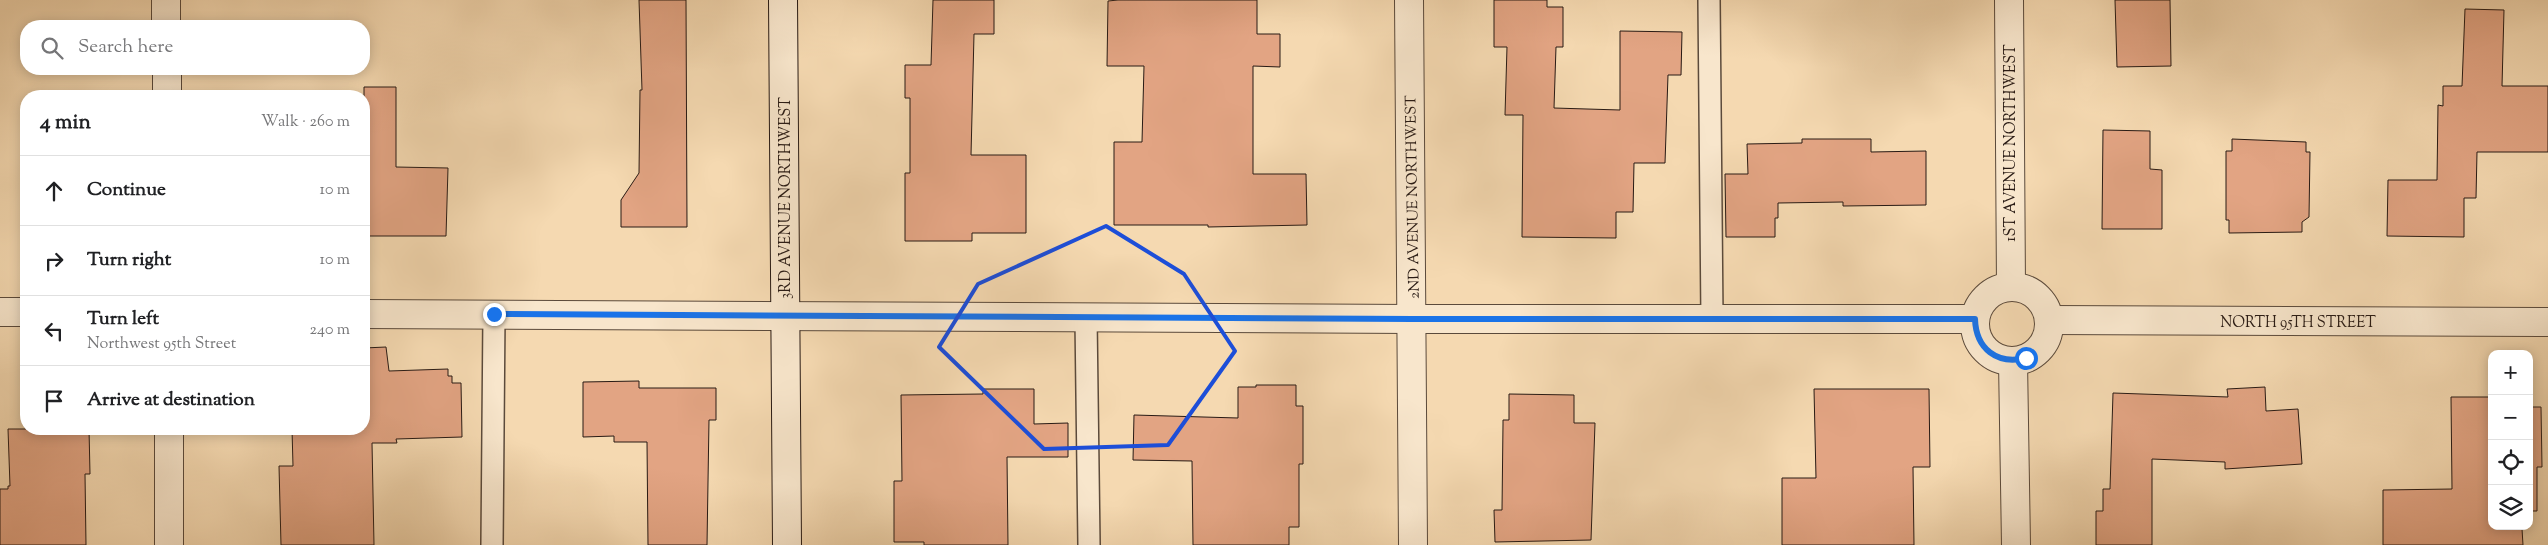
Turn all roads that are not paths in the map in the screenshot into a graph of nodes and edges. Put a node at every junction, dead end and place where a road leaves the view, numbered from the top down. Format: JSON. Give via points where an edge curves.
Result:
{"nodes":[{"id":1,"x":166,"y":0,"type":"edge"},
{"id":2,"x":783,"y":0,"type":"edge"},
{"id":3,"x":1409,"y":0,"type":"edge"},
{"id":4,"x":1709,"y":0,"type":"edge"},
{"id":5,"x":2009,"y":0,"type":"edge"},
{"id":6,"x":166,"y":20,"type":"edge"},
{"id":7,"x":167,"y":75,"type":"edge"},
{"id":8,"x":167,"y":90,"type":"edge"},
{"id":9,"x":2012,"y":287,"type":"junction"},
{"id":10,"x":0,"y":312,"type":"edge"},
{"id":11,"x":20,"y":312,"type":"edge"},
{"id":12,"x":370,"y":314,"type":"edge"},
{"id":13,"x":494,"y":314,"type":"junction"},
{"id":14,"x":786,"y":316,"type":"junction"},
{"id":15,"x":1086,"y":318,"type":"junction"},
{"id":16,"x":1413,"y":319,"type":"junction"},
{"id":17,"x":1712,"y":319,"type":"junction"},
{"id":18,"x":1975,"y":319,"type":"junction"},
{"id":19,"x":2049,"y":320,"type":"junction"},
{"id":20,"x":2548,"y":322,"type":"edge"},
{"id":21,"x":2013,"y":361,"type":"junction"},
{"id":22,"x":169,"y":435,"type":"edge"},
{"id":23,"x":169,"y":545,"type":"edge"},
{"id":24,"x":492,"y":545,"type":"edge"},
{"id":25,"x":787,"y":545,"type":"edge"},
{"id":26,"x":1089,"y":545,"type":"edge"},
{"id":27,"x":1413,"y":545,"type":"edge"},
{"id":28,"x":2016,"y":545,"type":"edge"}],
"edges":[{"from":1,"to":6,"type":"street"},
{"from":2,"to":14,"type":"street","name":"3RD AVENUE NORTHWEST"},
{"from":3,"to":16,"type":"street","name":"2ND AVENUE NORTHWEST"},
{"from":4,"to":17,"type":"lane"},
{"from":5,"to":9,"type":"street","name":"1ST AVENUE NORTHWEST"},
{"from":7,"to":8,"type":"street"},
{"from":9,"to":18,"type":"street","via":[[1987,296]]},
{"from":9,"to":19,"type":"street","via":[[2020,287],[2040,299]]},
{"from":10,"to":11,"type":"street"},
{"from":12,"to":13,"type":"street"},
{"from":13,"to":14,"type":"street"},
{"from":13,"to":24,"type":"lane"},
{"from":14,"to":15,"type":"street"},
{"from":14,"to":25,"type":"street","name":"3RD AVENUE NORTHWEST"},
{"from":15,"to":16,"type":"street"},
{"from":15,"to":26,"type":"lane"},
{"from":16,"to":17,"type":"street"},
{"from":16,"to":27,"type":"street","name":"2ND AVENUE NORTHWEST"},
{"from":17,"to":18,"type":"street"},
{"from":18,"to":21,"type":"street","via":[[1975,332],[1989,353]]},
{"from":19,"to":20,"type":"street","name":"NORTH 95TH STREET"},
{"from":19,"to":21,"type":"street","via":[[2044,343],[2037,352]]},
{"from":21,"to":28,"type":"street"},
{"from":22,"to":23,"type":"street"}]}
